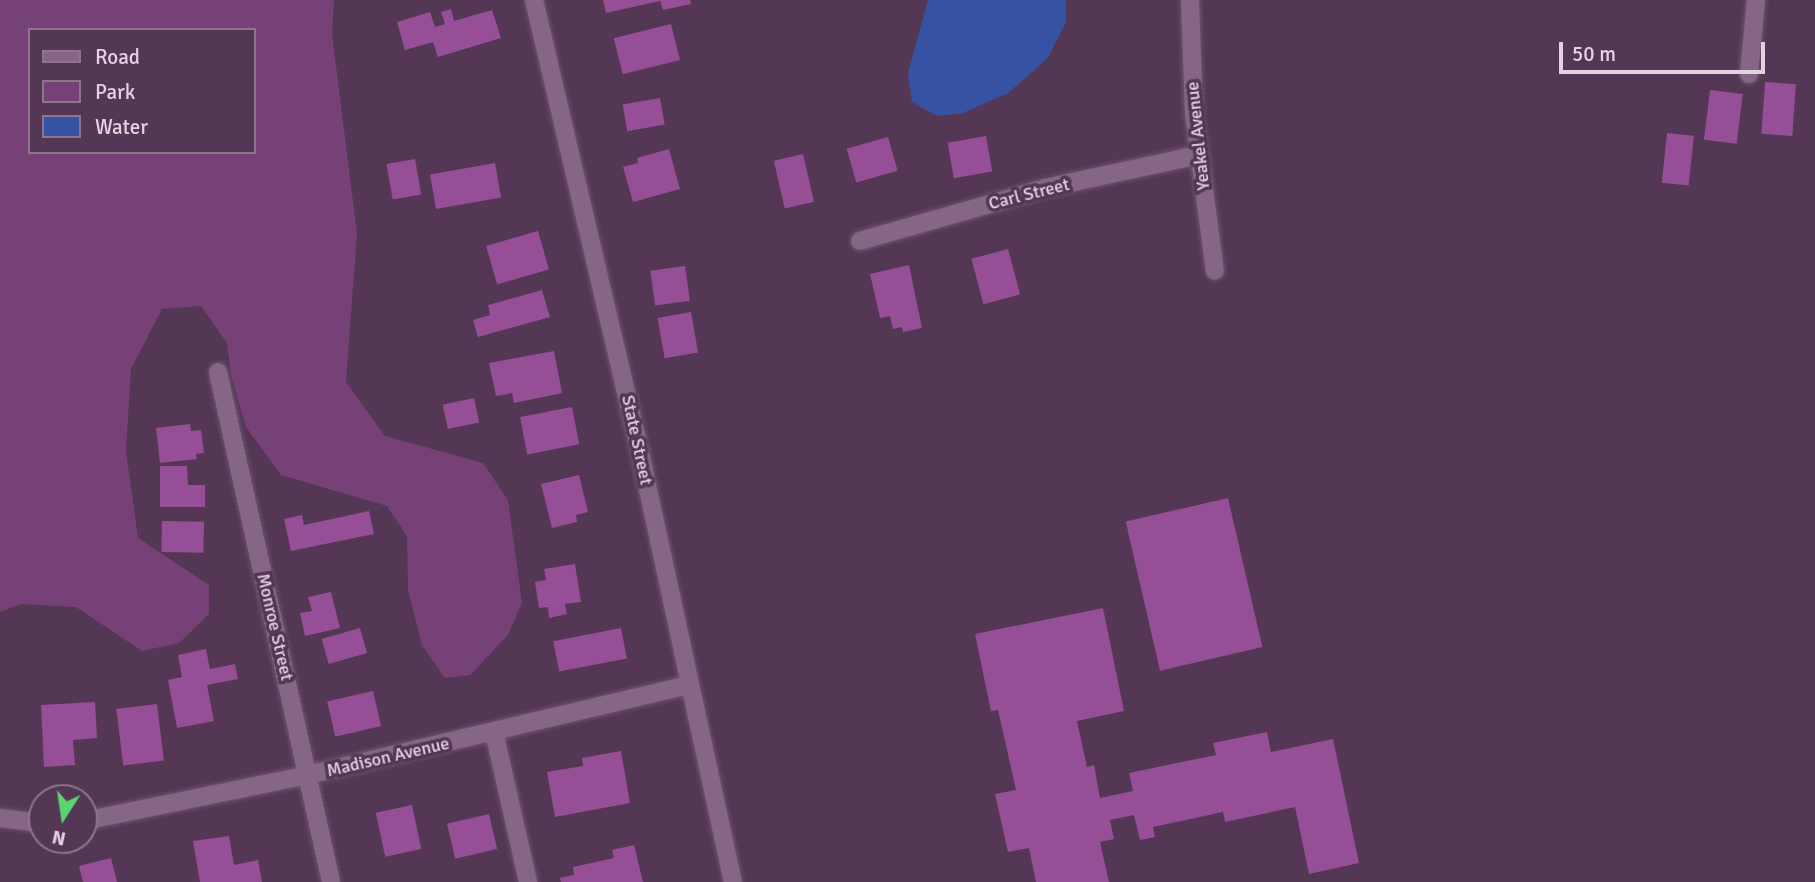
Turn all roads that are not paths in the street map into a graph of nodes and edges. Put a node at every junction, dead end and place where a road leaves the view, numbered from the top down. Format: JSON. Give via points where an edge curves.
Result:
{"nodes":[{"id":1,"x":534,"y":0,"type":"edge"},
{"id":2,"x":1190,"y":0,"type":"edge"},
{"id":3,"x":1756,"y":0,"type":"edge"},
{"id":4,"x":1749,"y":74,"type":"dead end"},
{"id":5,"x":1199,"y":155,"type":"junction"},
{"id":6,"x":860,"y":241,"type":"dead end"},
{"id":7,"x":1215,"y":271,"type":"dead end"},
{"id":8,"x":218,"y":372,"type":"dead end"},
{"id":9,"x":691,"y":685,"type":"junction"},
{"id":10,"x":494,"y":732,"type":"junction"},
{"id":11,"x":308,"y":775,"type":"junction"},
{"id":12,"x":0,"y":818,"type":"edge"},
{"id":13,"x":98,"y":818,"type":"edge"},
{"id":14,"x":28,"y":821,"type":"edge"},
{"id":15,"x":331,"y":882,"type":"edge"},
{"id":16,"x":528,"y":882,"type":"edge"},
{"id":17,"x":733,"y":882,"type":"edge"}],
"edges":[{"from":1,"to":9,"type":"street","name":"State Street"},
{"from":2,"to":5,"type":"street","name":"Yeakel Avenue"},
{"from":3,"to":4,"type":"street"},
{"from":5,"to":6,"type":"street","name":"Carl Street","via":[[1046,188]]},
{"from":5,"to":7,"type":"street","name":"Yeakel Avenue"},
{"from":8,"to":11,"type":"street","name":"Monroe Street"},
{"from":9,"to":10,"type":"street","name":"Madison Avenue"},
{"from":9,"to":17,"type":"street","name":"State Street"},
{"from":10,"to":11,"type":"street","name":"Madison Avenue"},
{"from":10,"to":16,"type":"street"},
{"from":11,"to":13,"type":"street","name":"Madison Avenue"},
{"from":11,"to":15,"type":"street","name":"Monroe Street"},
{"from":12,"to":14,"type":"street"}]}
